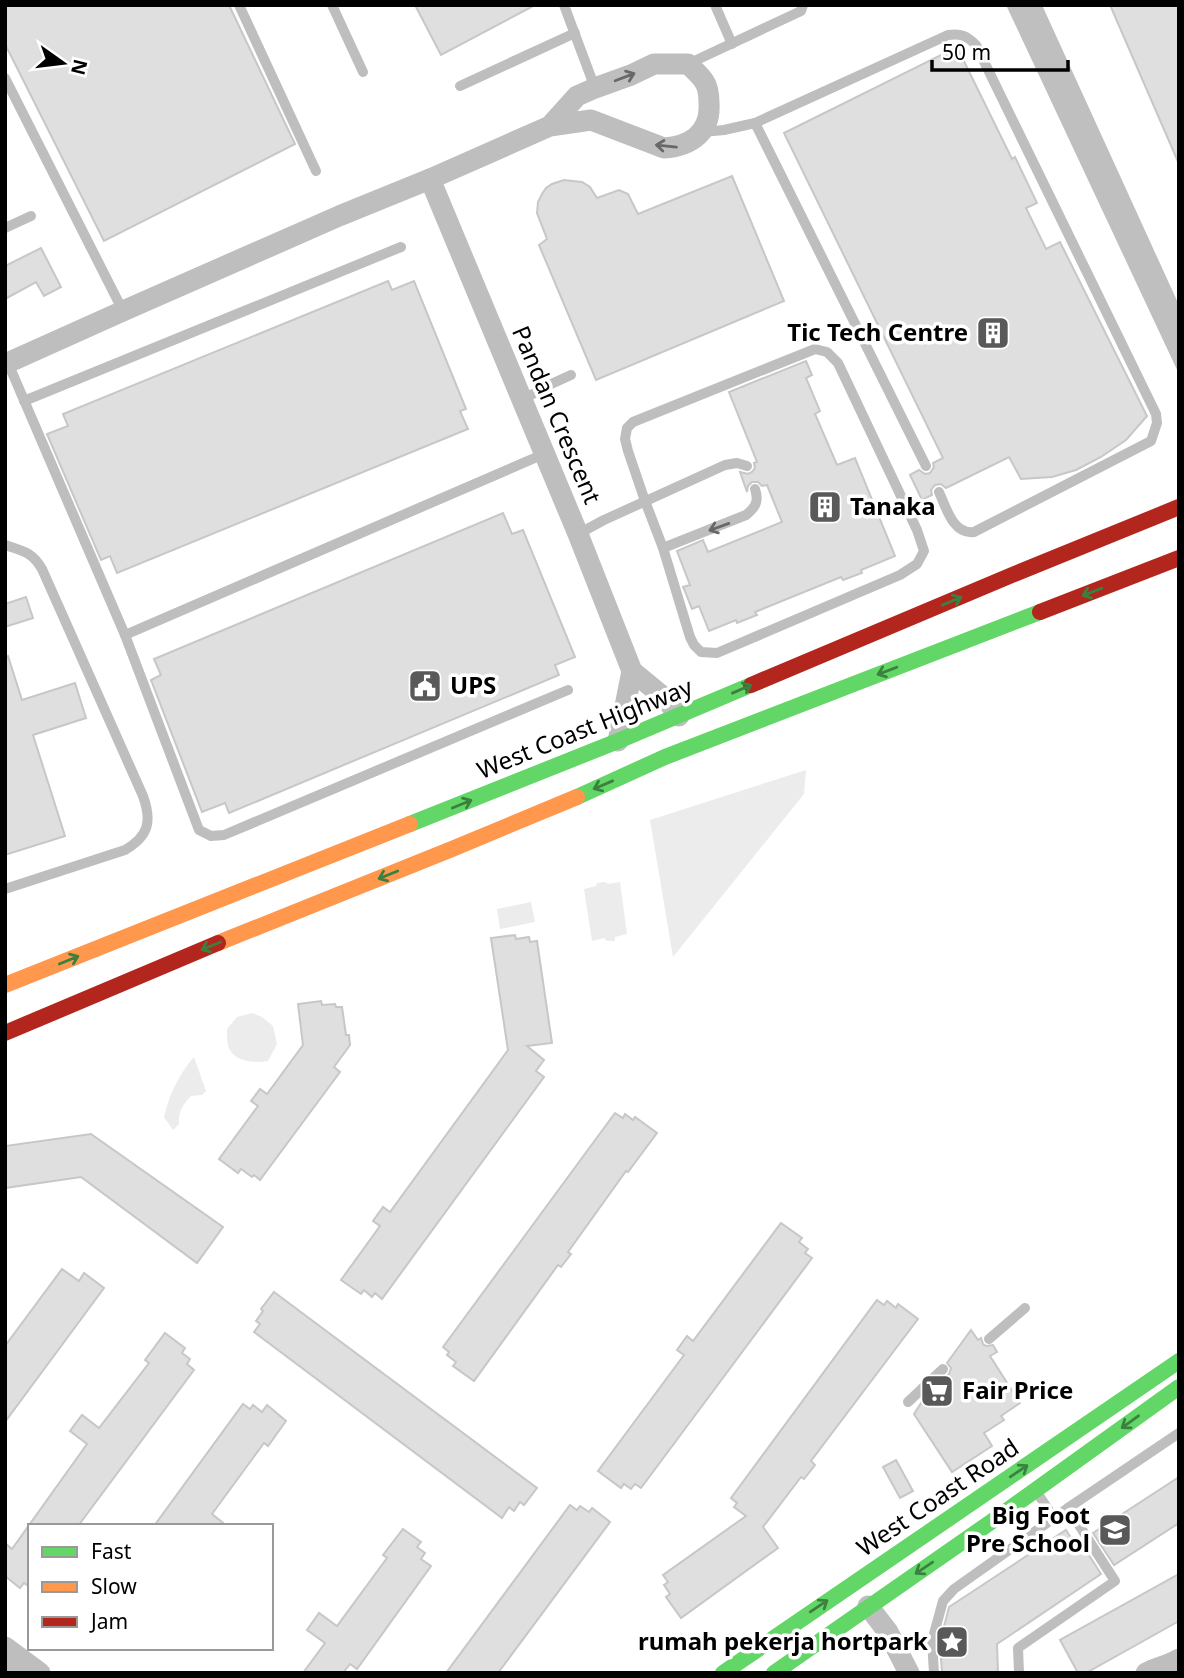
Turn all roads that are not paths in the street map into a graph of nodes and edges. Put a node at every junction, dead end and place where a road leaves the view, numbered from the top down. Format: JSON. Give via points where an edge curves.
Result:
{"nodes":[{"id":1,"x":239,"y":5,"type":"edge"},
{"id":2,"x":332,"y":5,"type":"edge"},
{"id":3,"x":564,"y":5,"type":"edge"},
{"id":4,"x":715,"y":5,"type":"edge"},
{"id":5,"x":803,"y":5,"type":"edge"},
{"id":6,"x":575,"y":33,"type":"junction"},
{"id":7,"x":732,"y":44,"type":"junction"},
{"id":8,"x":688,"y":64,"type":"junction"},
{"id":9,"x":363,"y":72,"type":"dead end"},
{"id":10,"x":5,"y":78,"type":"edge"},
{"id":11,"x":460,"y":86,"type":"dead end"},
{"id":12,"x":595,"y":88,"type":"junction"},
{"id":13,"x":755,"y":123,"type":"junction"},
{"id":14,"x":550,"y":126,"type":"junction"},
{"id":15,"x":703,"y":132,"type":"junction"},
{"id":16,"x":316,"y":171,"type":"dead end"},
{"id":17,"x":430,"y":179,"type":"junction"},
{"id":18,"x":31,"y":216,"type":"dead end"},
{"id":19,"x":5,"y":228,"type":"edge"},
{"id":20,"x":401,"y":247,"type":"dead end"},
{"id":21,"x":123,"y":310,"type":"junction"},
{"id":22,"x":7,"y":364,"type":"edge"},
{"id":23,"x":571,"y":375,"type":"dead end"},
{"id":24,"x":522,"y":400,"type":"junction"},
{"id":25,"x":24,"y":401,"type":"junction"},
{"id":26,"x":544,"y":454,"type":"junction"},
{"id":27,"x":747,"y":466,"type":"dead end"},
{"id":28,"x":926,"y":466,"type":"dead end"},
{"id":29,"x":755,"y":489,"type":"dead end"},
{"id":30,"x":939,"y":492,"type":"dead end"},
{"id":31,"x":645,"y":501,"type":"junction"},
{"id":32,"x":1179,"y":507,"type":"edge"},
{"id":33,"x":578,"y":534,"type":"junction"},
{"id":34,"x":5,"y":545,"type":"edge"},
{"id":35,"x":663,"y":548,"type":"junction"},
{"id":36,"x":1179,"y":558,"type":"edge"},
{"id":37,"x":125,"y":635,"type":"junction"},
{"id":38,"x":632,"y":671,"type":"junction"},
{"id":39,"x":568,"y":690,"type":"dead end"},
{"id":40,"x":680,"y":716,"type":"junction"},
{"id":41,"x":618,"y":741,"type":"junction"},
{"id":42,"x":257,"y":886,"type":"junction"},
{"id":43,"x":5,"y":889,"type":"edge"},
{"id":44,"x":274,"y":920,"type":"junction"},
{"id":45,"x":5,"y":985,"type":"edge"},
{"id":46,"x":5,"y":1033,"type":"edge"},
{"id":47,"x":1025,"y":1308,"type":"dead end"},
{"id":48,"x":989,"y":1339,"type":"dead end"},
{"id":49,"x":1179,"y":1361,"type":"edge"},
{"id":50,"x":943,"y":1368,"type":"dead end"},
{"id":51,"x":1179,"y":1387,"type":"edge"},
{"id":52,"x":908,"y":1402,"type":"dead end"},
{"id":53,"x":1179,"y":1433,"type":"edge"},
{"id":54,"x":1035,"y":1490,"type":"junction"},
{"id":55,"x":1068,"y":1508,"type":"junction"},
{"id":56,"x":962,"y":1509,"type":"junction"},
{"id":57,"x":1054,"y":1518,"type":"junction"},
{"id":58,"x":979,"y":1530,"type":"junction"},
{"id":59,"x":868,"y":1606,"type":"junction"},
{"id":60,"x":5,"y":1647,"type":"edge"},
{"id":61,"x":1177,"y":1664,"type":"edge"},
{"id":62,"x":5,"y":1669,"type":"edge"},
{"id":63,"x":916,"y":1672,"type":"edge"},
{"id":64,"x":925,"y":1672,"type":"edge"},
{"id":65,"x":934,"y":1672,"type":"edge"},
{"id":66,"x":10,"y":1673,"type":"edge"},
{"id":67,"x":40,"y":1673,"type":"edge"},
{"id":68,"x":723,"y":1673,"type":"edge"},
{"id":69,"x":774,"y":1673,"type":"edge"},
{"id":70,"x":909,"y":1673,"type":"edge"},
{"id":71,"x":1019,"y":1673,"type":"edge"},
{"id":72,"x":1146,"y":1673,"type":"edge"}],
"edges":[{"from":1,"to":16,"type":"lane"},
{"from":2,"to":9,"type":"lane"},
{"from":3,"to":6,"type":"lane"},
{"from":4,"to":7,"type":"lane"},
{"from":5,"to":7,"type":"lane","via":[[801,11]]},
{"from":6,"to":11,"type":"lane"},
{"from":6,"to":12,"type":"lane"},
{"from":7,"to":8,"type":"lane"},
{"from":12,"to":8,"type":"street","one_way":true,"via":[[654,64]]},
{"from":8,"to":15,"type":"street","via":[[704,80],[709,94],[709,119]]},
{"from":10,"to":21,"type":"lane"},
{"from":12,"to":14,"type":"street","via":[[576,96]]},
{"from":13,"to":15,"type":"lane"},
{"from":13,"to":28,"type":"lane"},
{"from":13,"to":30,"type":"lane","via":[[948,36],[960,33],[976,45],[1157,423],[1152,441],[974,532],[955,525]]},
{"from":15,"to":14,"type":"street","one_way":true,"via":[[677,147],[664,148],[591,120]]},
{"from":14,"to":17,"type":"street"},
{"from":17,"to":21,"type":"street"},
{"from":17,"to":24,"type":"street","name":"Pandan Crescent"},
{"from":18,"to":19,"type":"lane"},
{"from":20,"to":25,"type":"lane"},
{"from":21,"to":22,"type":"street"},
{"from":22,"to":25,"type":"lane"},
{"from":23,"to":24,"type":"lane"},
{"from":24,"to":26,"type":"street","name":"Pandan Crescent"},
{"from":25,"to":37,"type":"lane"},
{"from":26,"to":33,"type":"street","name":"Pandan Crescent"},
{"from":26,"to":37,"type":"lane"},
{"from":27,"to":31,"type":"lane","via":[[725,465]]},
{"from":29,"to":35,"type":"lane","one_way":true,"via":[[755,508],[746,515]]},
{"from":31,"to":33,"type":"lane"},
{"from":31,"to":35,"type":"lane"},
{"from":31,"to":35,"type":"lane","via":[[625,439],[626,428],[815,349],[827,352],[838,363],[924,551],[917,564],[900,575],[709,654],[701,652],[690,637]]},
{"from":40,"to":32,"type":"main road","name":"West Coast Highway","one_way":true},
{"from":33,"to":38,"type":"street","name":"Pandan Crescent"},
{"from":34,"to":43,"type":"lane","via":[[30,554],[42,569],[143,796],[149,820],[144,835],[125,850]]},
{"from":36,"to":44,"type":"main road","one_way":true,"via":[[665,757]]},
{"from":37,"to":39,"type":"lane","via":[[199,830],[211,836],[224,835]]},
{"from":38,"to":40,"type":"street","name":"Pandan Crescent"},
{"from":38,"to":41,"type":"street"},
{"from":40,"to":41,"type":"main road","name":"West Coast Highway"},
{"from":42,"to":41,"type":"main road","name":"West Coast Highway","one_way":true},
{"from":42,"to":44,"type":"main road","via":[[253,896],[257,909]]},
{"from":45,"to":42,"type":"main road","name":"West Coast Highway","one_way":true},
{"from":44,"to":46,"type":"main road","one_way":true},
{"from":47,"to":48,"type":"lane"},
{"from":56,"to":49,"type":"main road","name":"West Coast Road","one_way":true},
{"from":50,"to":52,"type":"lane"},
{"from":51,"to":54,"type":"main road","name":"West Coast Road","one_way":true},
{"from":53,"to":55,"type":"lane"},
{"from":54,"to":57,"type":"lane"},
{"from":54,"to":58,"type":"main road","name":"West Coast Road"},
{"from":55,"to":57,"type":"lane"},
{"from":55,"to":71,"type":"lane","via":[[1115,1581],[1018,1648]]},
{"from":56,"to":58,"type":"main road","via":[[968,1522]]},
{"from":68,"to":56,"type":"main road","name":"West Coast Road","one_way":true},
{"from":57,"to":65,"type":"lane","via":[[943,1601],[932,1641]]},
{"from":58,"to":59,"type":"main road","name":"West Coast Road","one_way":true},
{"from":59,"to":69,"type":"main road","name":"West Coast Road"},
{"from":59,"to":70,"type":"street"},
{"from":60,"to":67,"type":"street"},
{"from":61,"to":72,"type":"street","via":[[1164,1664]]},
{"from":62,"to":66,"type":"street"},
{"from":63,"to":70,"type":"lane"},
{"from":64,"to":65,"type":"lane"}]}
